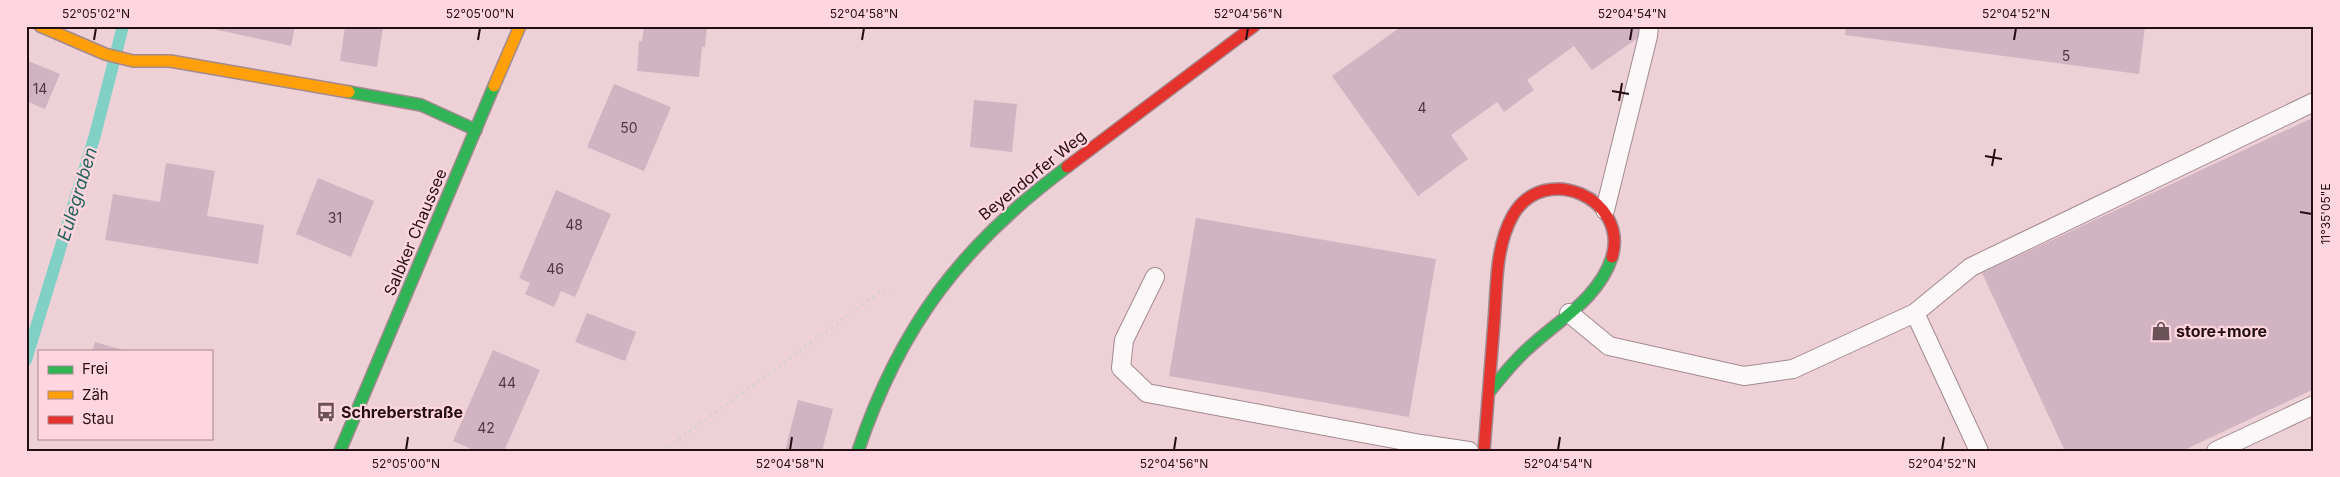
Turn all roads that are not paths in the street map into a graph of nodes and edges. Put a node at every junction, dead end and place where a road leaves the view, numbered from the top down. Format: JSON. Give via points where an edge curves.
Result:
{"nodes":[{"id":1,"x":40,"y":26,"type":"edge"},
{"id":2,"x":520,"y":26,"type":"edge"},
{"id":3,"x":1254,"y":26,"type":"edge"},
{"id":4,"x":1649,"y":26,"type":"edge"},
{"id":5,"x":2314,"y":102,"type":"edge"},
{"id":6,"x":476,"y":130,"type":"junction"},
{"id":7,"x":1605,"y":210,"type":"junction"},
{"id":8,"x":1155,"y":277,"type":"dead end"},
{"id":9,"x":1569,"y":313,"type":"junction"},
{"id":10,"x":1915,"y":313,"type":"junction"},
{"id":11,"x":1490,"y":391,"type":"junction"},
{"id":12,"x":2314,"y":405,"type":"edge"},
{"id":13,"x":340,"y":451,"type":"edge"},
{"id":14,"x":858,"y":451,"type":"edge"},
{"id":15,"x":1469,"y":451,"type":"edge"},
{"id":16,"x":1484,"y":451,"type":"edge"},
{"id":17,"x":1979,"y":451,"type":"edge"},
{"id":18,"x":2216,"y":451,"type":"edge"}],
"edges":[{"from":1,"to":6,"type":"street","via":[[106,54],[133,61],[170,61],[421,105]]},
{"from":2,"to":6,"type":"street","name":"Salbker Chaussee"},
{"from":3,"to":14,"type":"street","name":"Beyendorfer Weg","via":[[1159,95],[1006,214],[980,239],[928,304],[901,350],[874,406]]},
{"from":4,"to":7,"type":"lane"},
{"from":5,"to":10,"type":"lane","via":[[1970,267]]},
{"from":6,"to":13,"type":"street","name":"Salbker Chaussee"},
{"from":7,"to":9,"type":"street","via":[[1613,226],[1615,244],[1609,266],[1598,286]]},
{"from":7,"to":11,"type":"street","via":[[1583,193],[1565,188],[1542,189],[1521,204],[1507,227],[1500,248]]},
{"from":8,"to":15,"type":"lane","via":[[1124,340],[1121,368],[1147,393]]},
{"from":9,"to":10,"type":"lane","via":[[1609,346],[1744,376],[1793,369]]},
{"from":9,"to":11,"type":"street","via":[[1509,366]]},
{"from":10,"to":17,"type":"lane"},
{"from":11,"to":16,"type":"street"},
{"from":12,"to":18,"type":"lane"}]}
